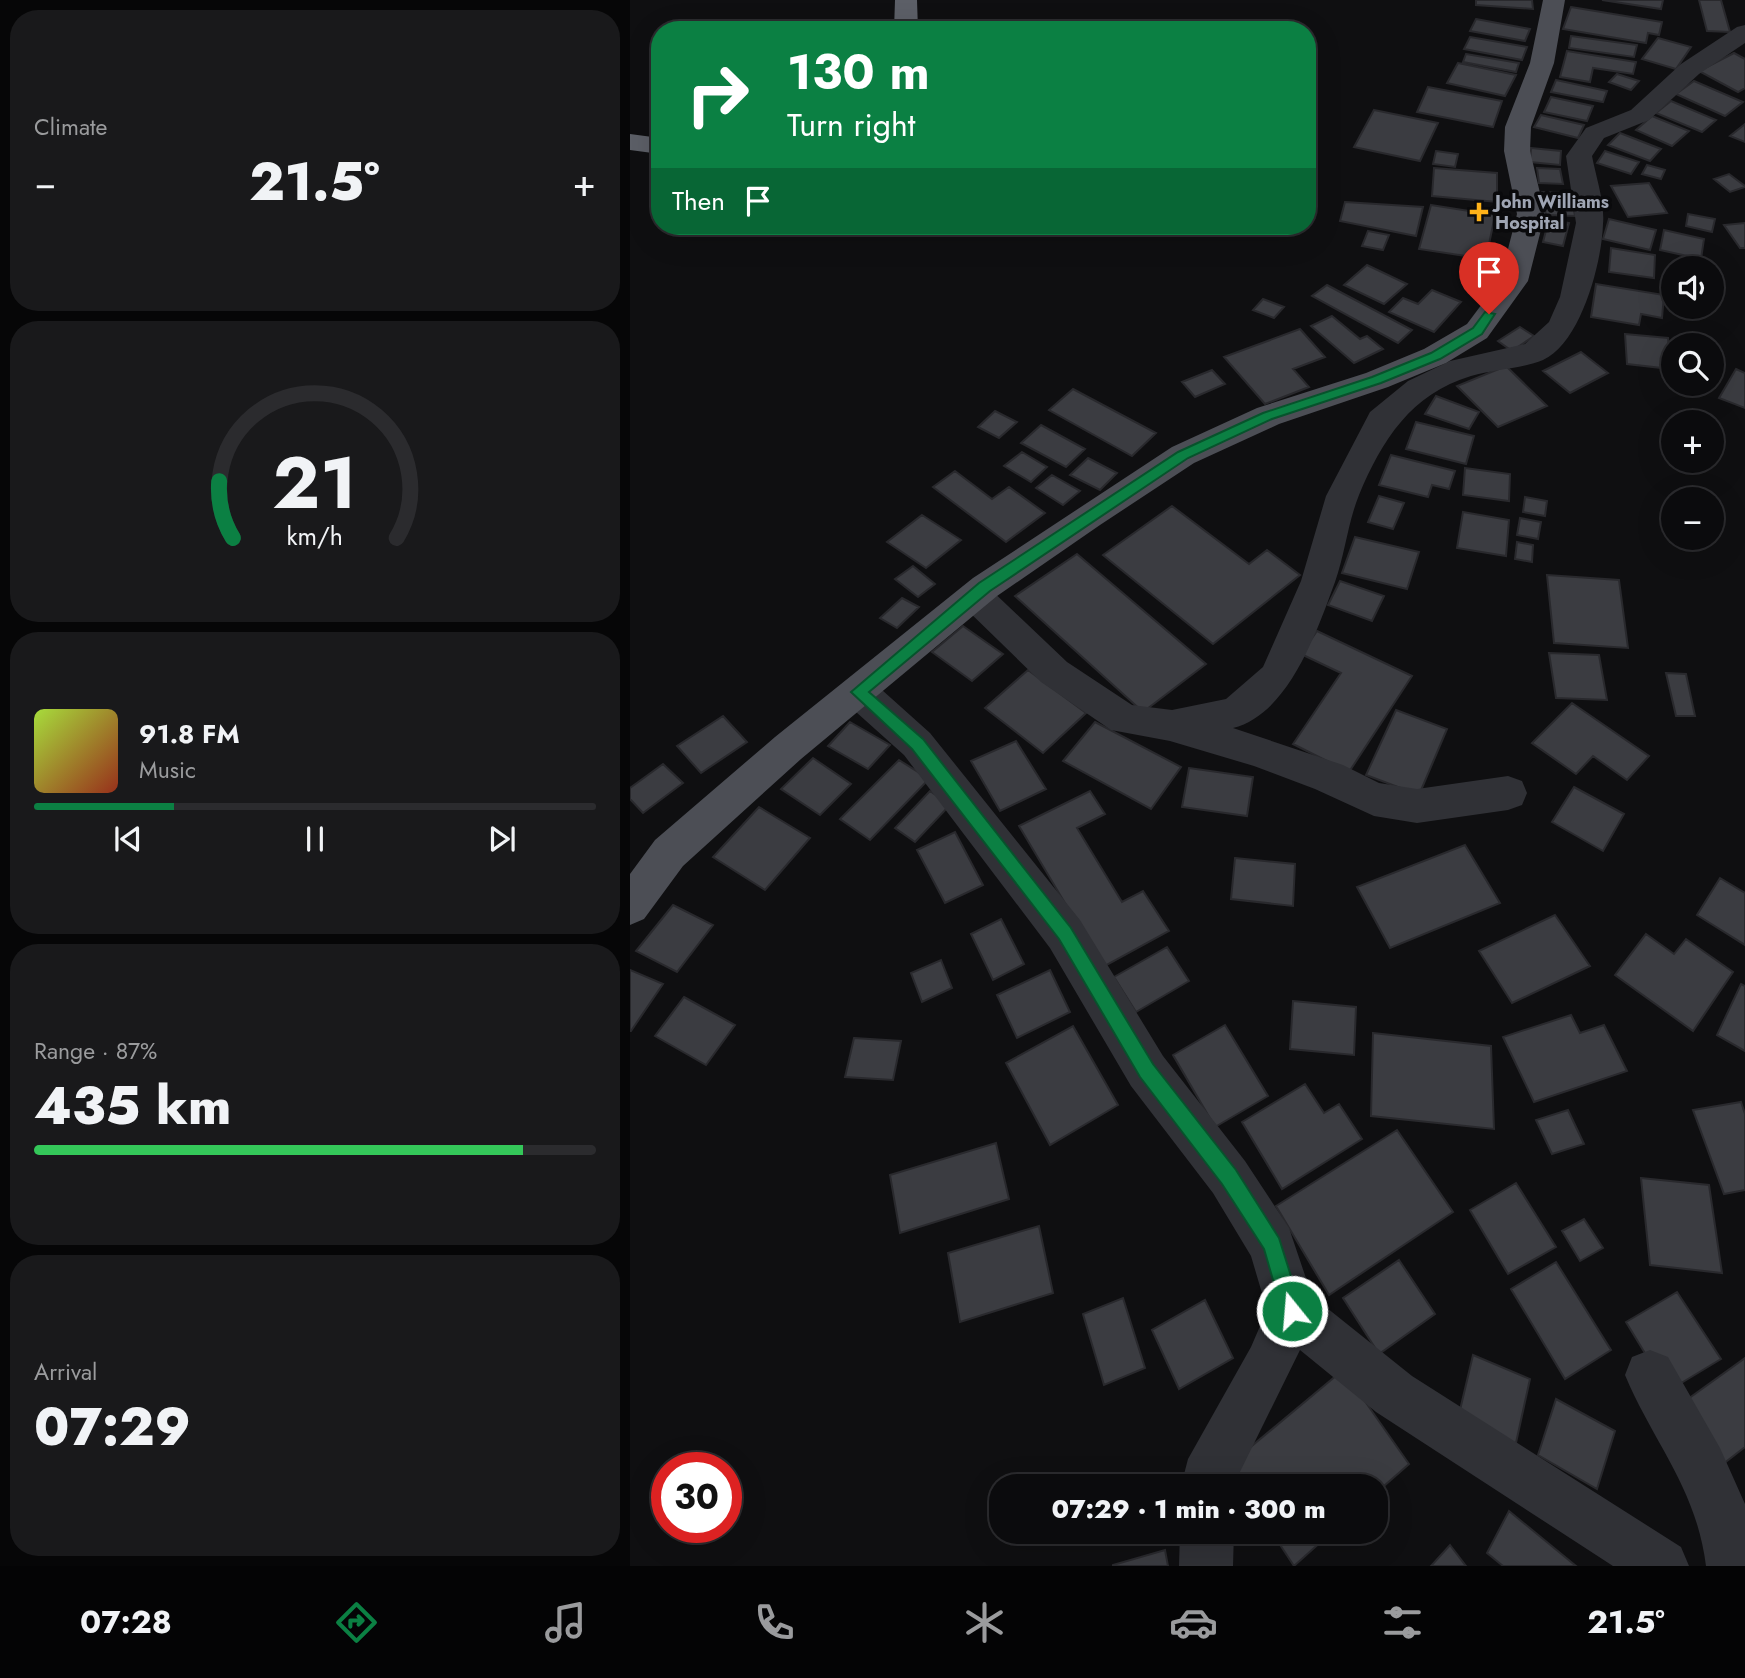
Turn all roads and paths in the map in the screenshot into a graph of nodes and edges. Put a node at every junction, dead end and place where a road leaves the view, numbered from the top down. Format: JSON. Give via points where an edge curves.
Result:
{"nodes":[{"id":1,"x":906,"y":0,"type":"edge"},
{"id":2,"x":1554,"y":0,"type":"edge"},
{"id":3,"x":906,"y":21,"type":"edge"},
{"id":4,"x":1745,"y":32,"type":"edge"},
{"id":5,"x":630,"y":142,"type":"edge"},
{"id":6,"x":651,"y":145,"type":"edge"},
{"id":7,"x":975,"y":596,"type":"junction"},
{"id":8,"x":859,"y":692,"type":"junction"},
{"id":9,"x":1172,"y":726,"type":"junction"},
{"id":10,"x":1508,"y":793,"type":"dead end"},
{"id":11,"x":630,"y":906,"type":"edge"},
{"id":12,"x":1292,"y":1311,"type":"junction"},
{"id":13,"x":1650,"y":1375,"type":"dead end"},
{"id":14,"x":1210,"y":1474,"type":"edge"},
{"id":15,"x":1207,"y":1544,"type":"edge"},
{"id":16,"x":1206,"y":1566,"type":"edge"},
{"id":17,"x":1662,"y":1566,"type":"edge"},
{"id":18,"x":1733,"y":1566,"type":"edge"}],
"edges":[{"from":1,"to":3,"type":"highway"},
{"from":2,"to":7,"type":"main road","via":[[1542,63],[1518,127],[1517,151],[1531,214],[1514,281],[1477,331],[1435,356],[1268,416],[1183,455]]},
{"from":4,"to":9,"type":"street","via":[[1690,69],[1640,115],[1595,133],[1579,156],[1590,223],[1574,297],[1562,327],[1535,352],[1461,368],[1419,388],[1381,420],[1342,496],[1318,580],[1277,676],[1237,712]]},
{"from":5,"to":6,"type":"highway"},
{"from":7,"to":8,"type":"main road"},
{"from":7,"to":9,"type":"street","via":[[1055,672],[1124,719]]},
{"from":8,"to":11,"type":"main road","via":[[669,853]]},
{"from":8,"to":12,"type":"street","via":[[918,744],[1065,934],[1147,1070],[1229,1177],[1272,1245]]},
{"from":9,"to":10,"type":"street","via":[[1258,751],[1374,799],[1417,806]]},
{"from":12,"to":14,"type":"street","via":[[1269,1365]]},
{"from":12,"to":17,"type":"street","via":[[1394,1394]]},
{"from":13,"to":18,"type":"street","via":[[1717,1497],[1732,1543]]},
{"from":15,"to":16,"type":"street"}]}
